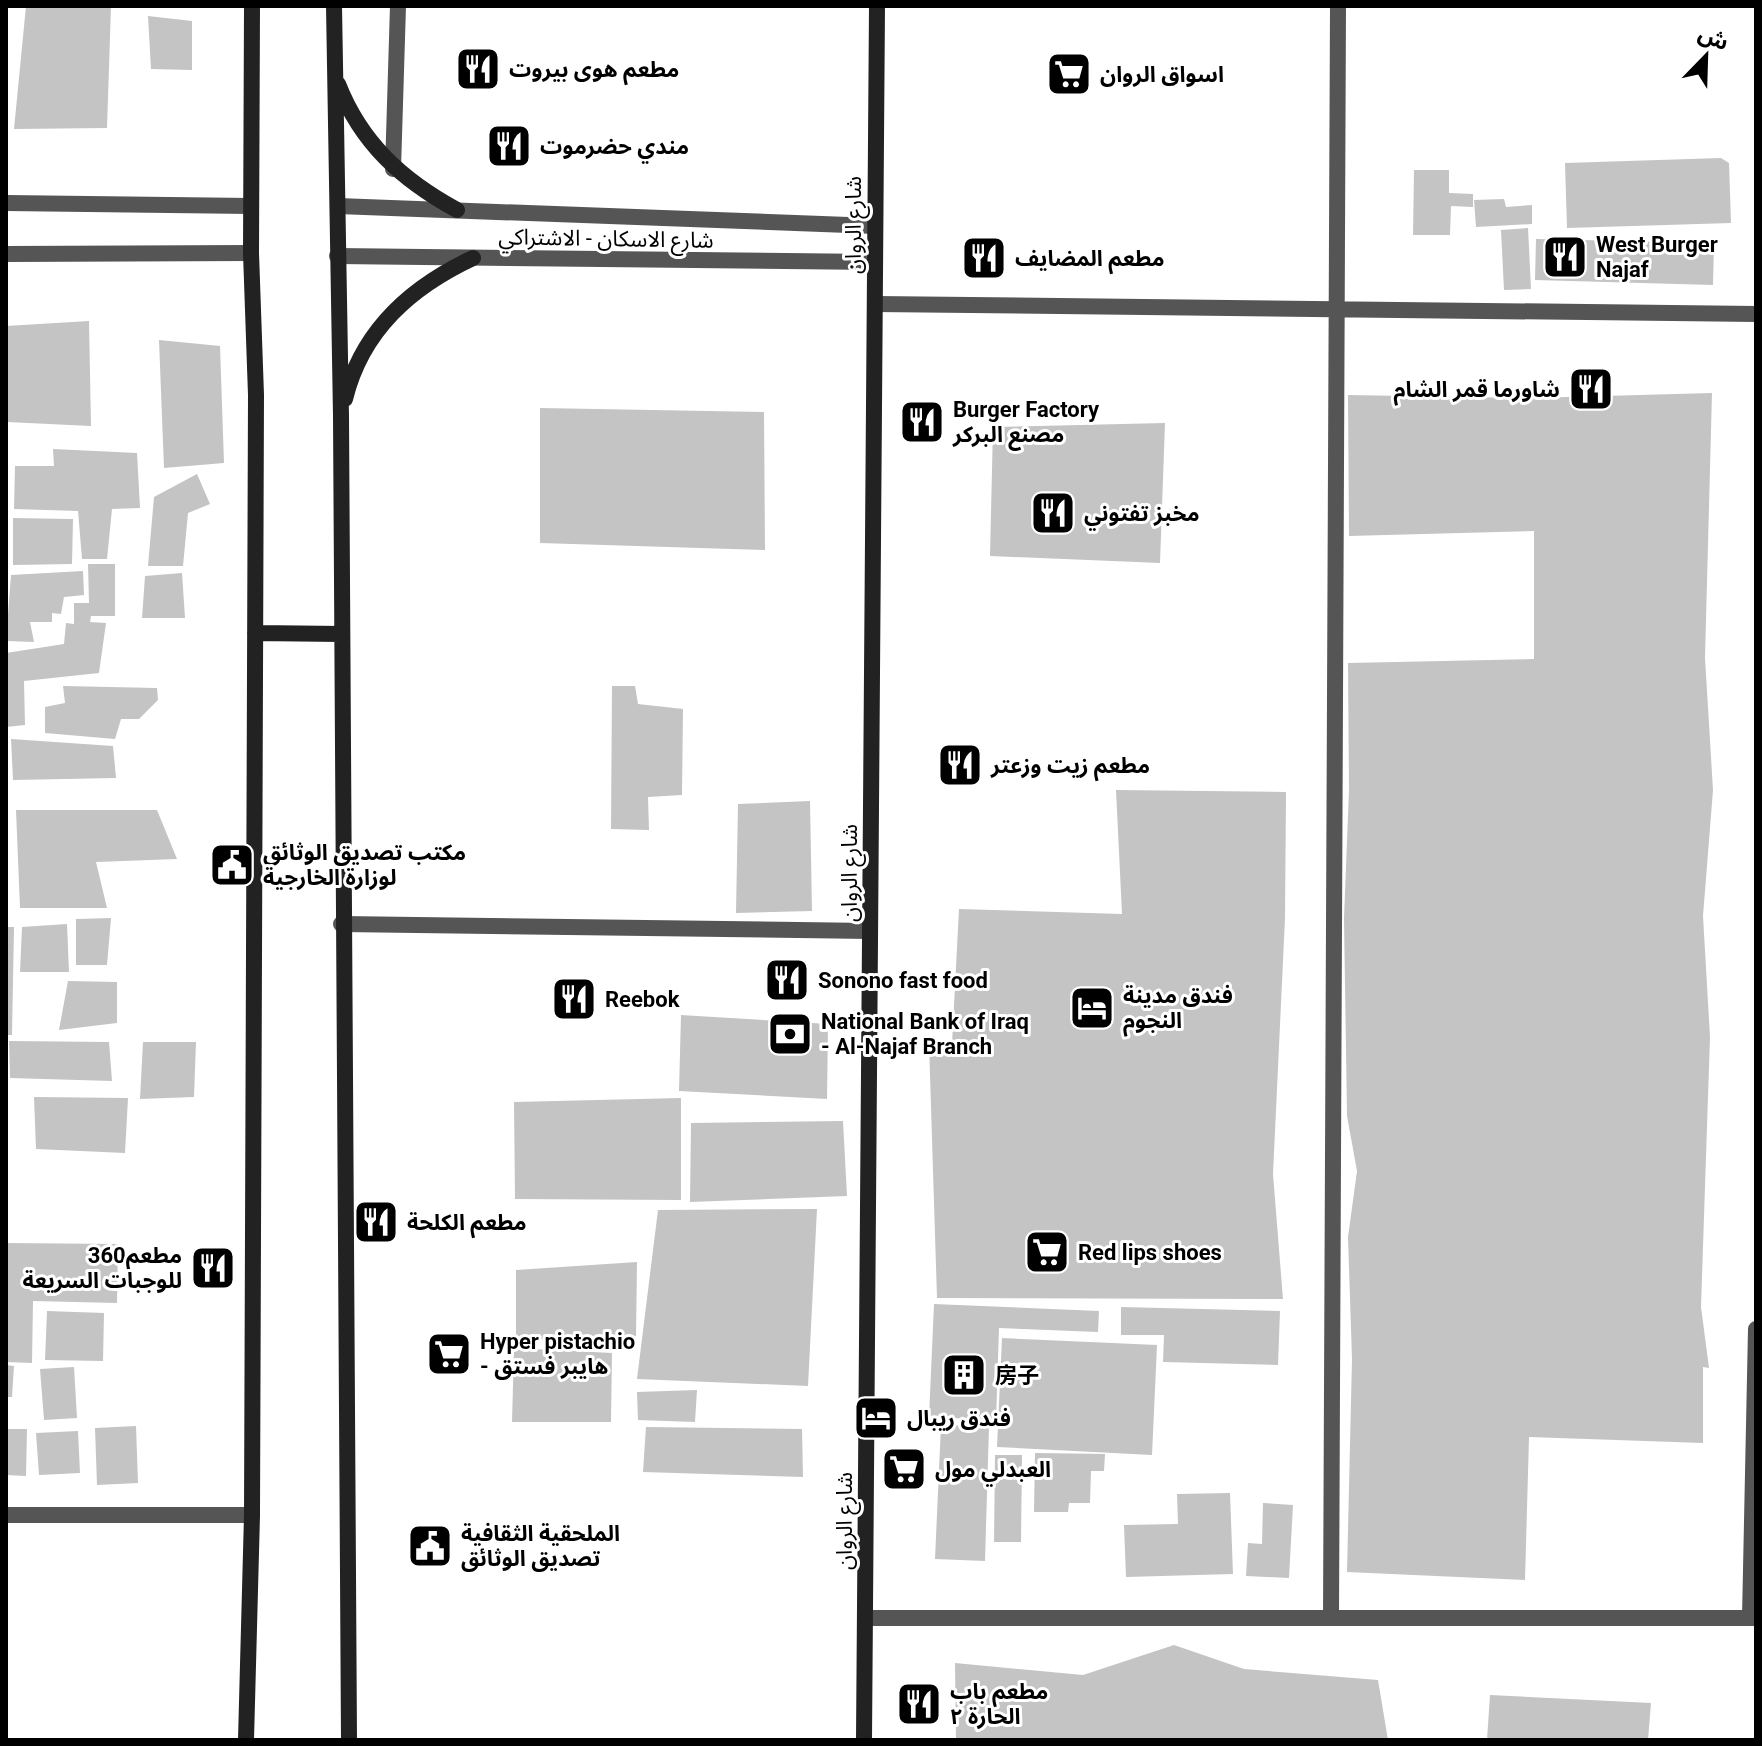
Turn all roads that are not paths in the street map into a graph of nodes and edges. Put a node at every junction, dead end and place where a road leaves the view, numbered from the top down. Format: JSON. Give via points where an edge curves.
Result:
{"nodes":[{"id":1,"x":252,"y":6,"type":"edge"},
{"id":2,"x":334,"y":6,"type":"edge"},
{"id":3,"x":398,"y":6,"type":"edge"},
{"id":4,"x":877,"y":6,"type":"edge"},
{"id":5,"x":1338,"y":6,"type":"edge"},
{"id":6,"x":334,"y":73,"type":"junction"},
{"id":7,"x":393,"y":169,"type":"junction"},
{"id":8,"x":6,"y":203,"type":"edge"},
{"id":9,"x":251,"y":206,"type":"junction"},
{"id":10,"x":338,"y":206,"type":"junction"},
{"id":11,"x":457,"y":210,"type":"junction"},
{"id":12,"x":875,"y":226,"type":"junction"},
{"id":13,"x":251,"y":253,"type":"junction"},
{"id":14,"x":6,"y":254,"type":"edge"},
{"id":15,"x":337,"y":256,"type":"junction"},
{"id":16,"x":473,"y":258,"type":"junction"},
{"id":17,"x":875,"y":262,"type":"junction"},
{"id":18,"x":875,"y":304,"type":"junction"},
{"id":19,"x":1337,"y":310,"type":"junction"},
{"id":20,"x":1756,"y":314,"type":"edge"},
{"id":21,"x":341,"y":416,"type":"junction"},
{"id":22,"x":255,"y":633,"type":"junction"},
{"id":23,"x":342,"y":634,"type":"junction"},
{"id":24,"x":341,"y":924,"type":"junction"},
{"id":25,"x":870,"y":931,"type":"junction"},
{"id":26,"x":1756,"y":1329,"type":"edge"},
{"id":27,"x":6,"y":1515,"type":"edge"},
{"id":28,"x":252,"y":1515,"type":"junction"},
{"id":29,"x":865,"y":1618,"type":"junction"},
{"id":30,"x":1331,"y":1618,"type":"junction"},
{"id":31,"x":1753,"y":1618,"type":"edge"},
{"id":32,"x":246,"y":1740,"type":"edge"},
{"id":33,"x":349,"y":1740,"type":"edge"},
{"id":34,"x":864,"y":1740,"type":"edge"}],
"edges":[{"from":1,"to":9,"type":"main road"},
{"from":2,"to":6,"type":"main road"},
{"from":3,"to":7,"type":"street"},
{"from":4,"to":12,"type":"main road","name":"شارع الروان"},
{"from":5,"to":19,"type":"street"},
{"from":6,"to":7,"type":"main road","via":[[348,109]]},
{"from":6,"to":10,"type":"main road"},
{"from":7,"to":11,"type":"main road"},
{"from":8,"to":9,"type":"street"},
{"from":9,"to":13,"type":"main road"},
{"from":10,"to":11,"type":"street","name":"شارع الاسكان - الاشتراكي"},
{"from":10,"to":15,"type":"main road"},
{"from":11,"to":12,"type":"street","name":"شارع الاسكان - الاشتراكي"},
{"from":12,"to":17,"type":"main road","name":"شارع الروان"},
{"from":13,"to":14,"type":"street"},
{"from":13,"to":22,"type":"main road"},
{"from":15,"to":16,"type":"street","name":"شارع الاسكان - الاشتراكي"},
{"from":15,"to":21,"type":"main road"},
{"from":16,"to":17,"type":"street","name":"شارع الاسكان - الاشتراكي"},
{"from":16,"to":21,"type":"main road","via":[[420,287],[385,319],[359,359]]},
{"from":17,"to":18,"type":"main road","name":"شارع الروان"},
{"from":18,"to":19,"type":"street"},
{"from":18,"to":25,"type":"main road","name":"شارع الروان"},
{"from":19,"to":20,"type":"street"},
{"from":19,"to":30,"type":"street"},
{"from":21,"to":23,"type":"main road"},
{"from":22,"to":23,"type":"main road"},
{"from":22,"to":28,"type":"main road"},
{"from":23,"to":24,"type":"main road"},
{"from":24,"to":25,"type":"street"},
{"from":24,"to":33,"type":"main road"},
{"from":25,"to":29,"type":"main road","name":"شارع الروان"},
{"from":26,"to":31,"type":"street"},
{"from":27,"to":28,"type":"street"},
{"from":28,"to":32,"type":"main road"},
{"from":29,"to":30,"type":"street"},
{"from":29,"to":34,"type":"main road","name":"شارع الروان"},
{"from":30,"to":31,"type":"street"}]}
